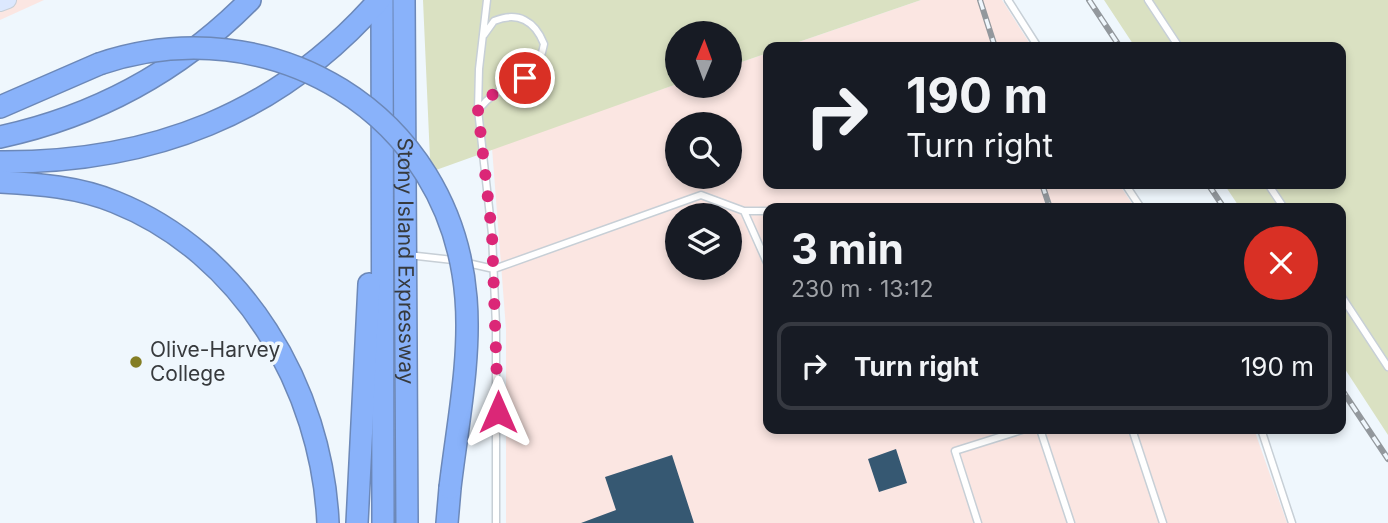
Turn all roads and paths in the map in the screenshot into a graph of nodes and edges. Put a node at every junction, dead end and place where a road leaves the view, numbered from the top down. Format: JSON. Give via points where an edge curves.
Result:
{"nodes":[{"id":1,"x":8,"y":0,"type":"edge"},
{"id":2,"x":250,"y":0,"type":"edge"},
{"id":3,"x":380,"y":0,"type":"edge"},
{"id":4,"x":404,"y":0,"type":"edge"},
{"id":5,"x":487,"y":0,"type":"edge"},
{"id":6,"x":1008,"y":0,"type":"edge"},
{"id":7,"x":1148,"y":0,"type":"edge"},
{"id":8,"x":0,"y":3,"type":"edge"},
{"id":9,"x":482,"y":36,"type":"junction"},
{"id":10,"x":1035,"y":42,"type":"edge"},
{"id":11,"x":1176,"y":42,"type":"edge"},
{"id":12,"x":0,"y":107,"type":"edge"},
{"id":13,"x":478,"y":110,"type":"junction"},
{"id":14,"x":0,"y":137,"type":"edge"},
{"id":15,"x":0,"y":162,"type":"edge"},
{"id":16,"x":0,"y":182,"type":"edge"},
{"id":17,"x":381,"y":195,"type":"junction"},
{"id":18,"x":744,"y":211,"type":"junction"},
{"id":19,"x":763,"y":211,"type":"edge"},
{"id":20,"x":763,"y":254,"type":"edge"},
{"id":21,"x":406,"y":255,"type":"junction"},
{"id":22,"x":494,"y":269,"type":"junction"},
{"id":23,"x":1346,"y":303,"type":"edge"},
{"id":24,"x":1388,"y":367,"type":"edge"},
{"id":25,"x":407,"y":401,"type":"junction"},
{"id":26,"x":1009,"y":434,"type":"edge"},
{"id":27,"x":1042,"y":434,"type":"edge"},
{"id":28,"x":1134,"y":434,"type":"edge"},
{"id":29,"x":1263,"y":434,"type":"edge"},
{"id":30,"x":328,"y":523,"type":"edge"},
{"id":31,"x":357,"y":523,"type":"edge"},
{"id":32,"x":383,"y":523,"type":"edge"},
{"id":33,"x":407,"y":523,"type":"edge"},
{"id":34,"x":418,"y":523,"type":"edge"},
{"id":35,"x":447,"y":523,"type":"edge"},
{"id":36,"x":496,"y":523,"type":"edge"},
{"id":37,"x":978,"y":523,"type":"edge"},
{"id":38,"x":1071,"y":523,"type":"edge"},
{"id":39,"x":1163,"y":523,"type":"edge"},
{"id":40,"x":1292,"y":523,"type":"edge"}],
"edges":[{"from":1,"to":8,"type":"street"},
{"from":2,"to":14,"type":"highway","via":[[179,62],[130,91],[58,123]]},
{"from":3,"to":15,"type":"highway","via":[[352,30],[275,91],[223,120],[111,155]]},
{"from":3,"to":17,"type":"highway","name":"Stony Island Expressway"},
{"from":4,"to":21,"type":"highway","name":"Stony Island Expressway"},
{"from":5,"to":9,"type":"lane"},
{"from":6,"to":10,"type":"lane"},
{"from":7,"to":11,"type":"lane"},
{"from":9,"to":13,"type":"lane"},
{"from":9,"to":13,"type":"lane","via":[[494,21],[516,16],[530,22],[544,44],[536,69],[497,90]]},
{"from":12,"to":35,"type":"highway","bridge":true,"via":[[99,64],[151,49],[245,50],[312,73],[395,133],[449,219],[466,297]]},
{"from":13,"to":22,"type":"lane"},
{"from":16,"to":30,"type":"highway","via":[[51,186],[114,201],[173,232],[218,268],[261,321],[300,394],[319,452]]},
{"from":17,"to":31,"type":"highway","via":[[370,237]]},
{"from":17,"to":32,"type":"highway","name":"Stony Island Expressway"},
{"from":18,"to":19,"type":"lane"},
{"from":18,"to":20,"type":"lane"},
{"from":18,"to":22,"type":"lane","via":[[701,195]]},
{"from":21,"to":22,"type":"lane"},
{"from":21,"to":25,"type":"highway","name":"Stony Island Expressway"},
{"from":22,"to":36,"type":"lane","via":[[499,384]]},
{"from":23,"to":24,"type":"lane"},
{"from":25,"to":33,"type":"highway","name":"Stony Island Expressway"},
{"from":25,"to":34,"type":"highway","via":[[417,451]]},
{"from":26,"to":37,"type":"lane","via":[[955,451]]},
{"from":27,"to":38,"type":"lane"},
{"from":28,"to":39,"type":"lane"},
{"from":29,"to":40,"type":"lane"}]}
